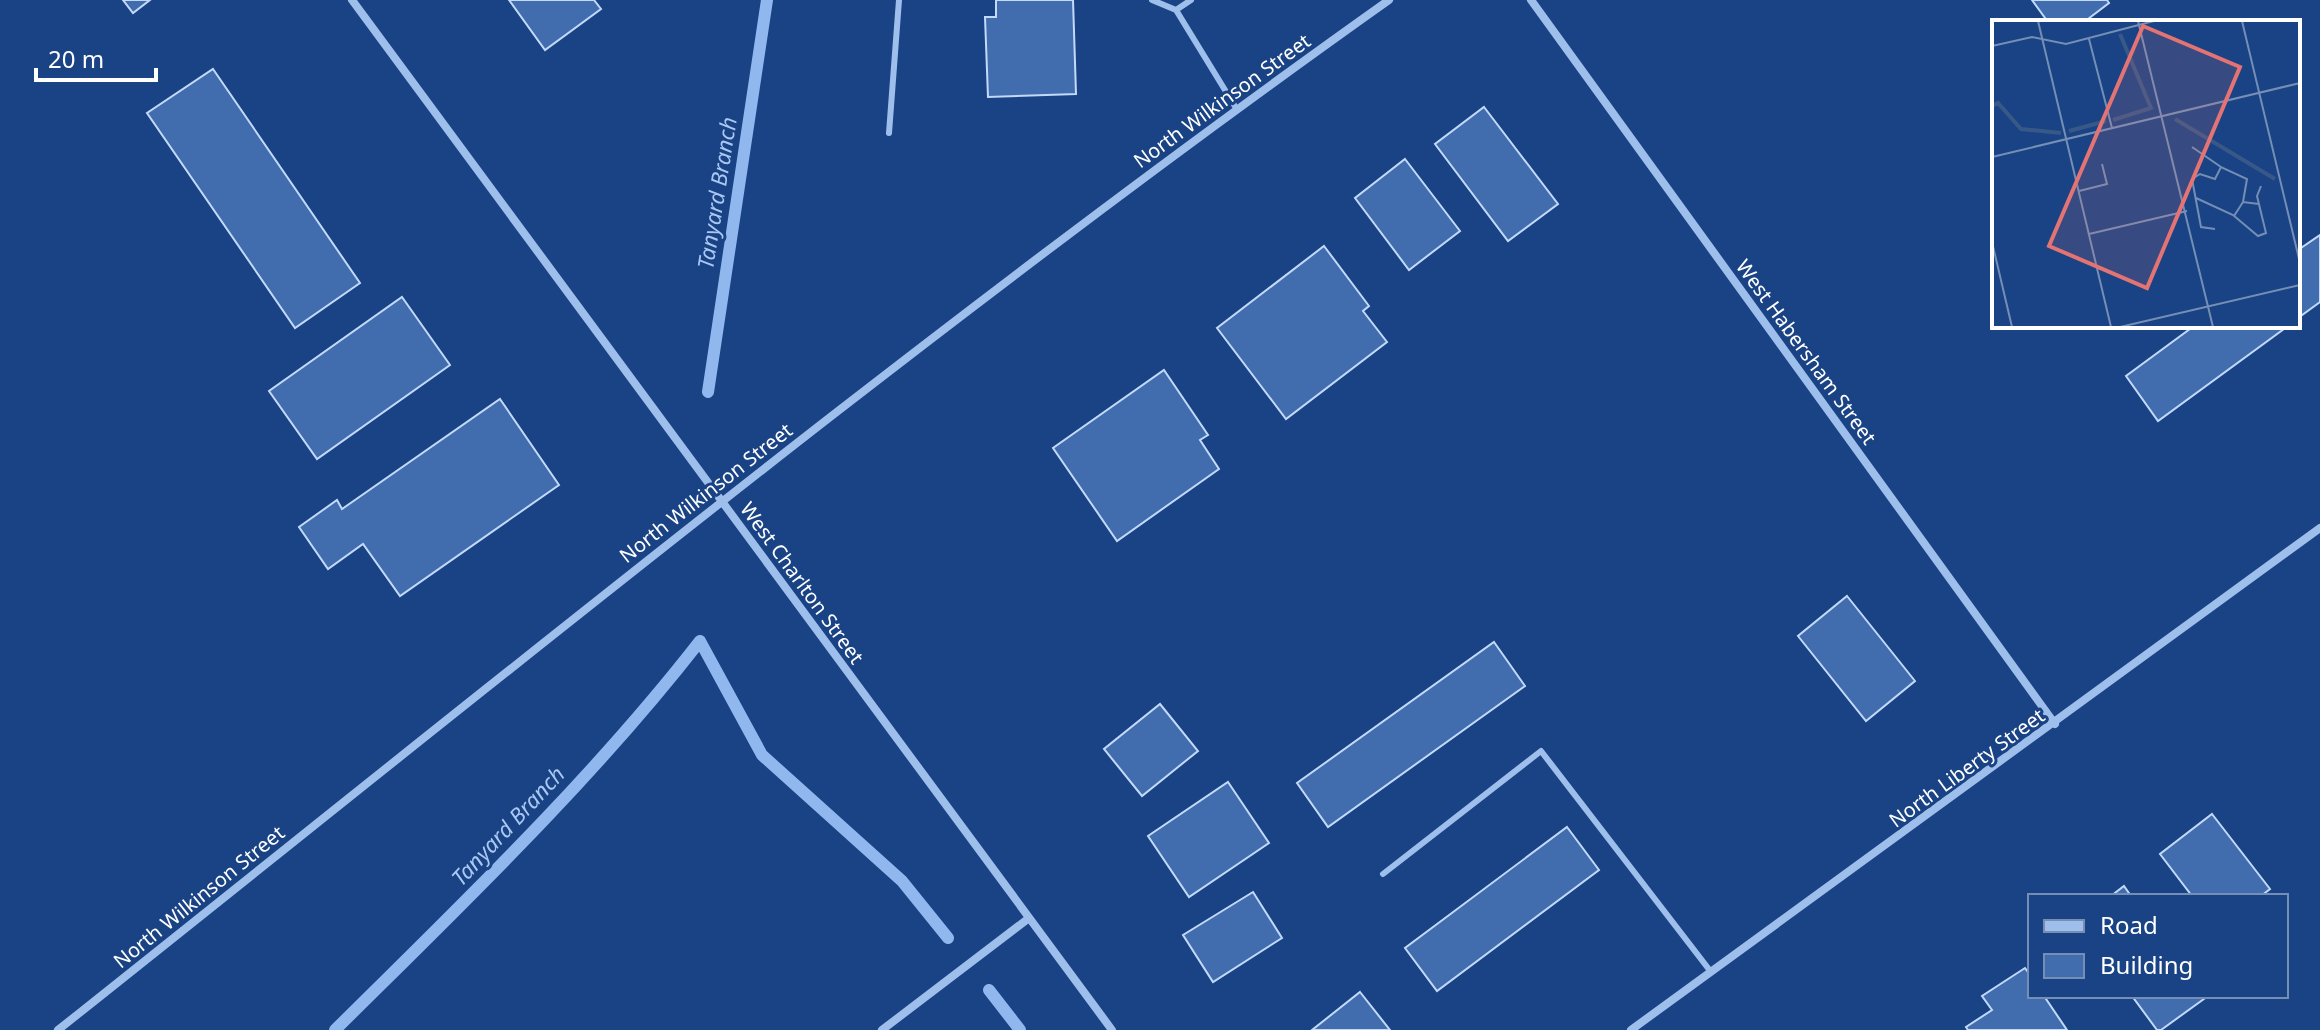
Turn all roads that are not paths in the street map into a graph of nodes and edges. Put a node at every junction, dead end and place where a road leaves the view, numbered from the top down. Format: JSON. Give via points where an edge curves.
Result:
{"nodes":[{"id":1,"x":352,"y":0,"type":"edge"},
{"id":2,"x":899,"y":0,"type":"edge"},
{"id":3,"x":1152,"y":0,"type":"edge"},
{"id":4,"x":1191,"y":0,"type":"edge"},
{"id":5,"x":1389,"y":0,"type":"edge"},
{"id":6,"x":1531,"y":0,"type":"edge"},
{"id":7,"x":1176,"y":10,"type":"junction"},
{"id":8,"x":1236,"y":108,"type":"junction"},
{"id":9,"x":889,"y":133,"type":"dead end"},
{"id":10,"x":720,"y":500,"type":"junction"},
{"id":11,"x":2320,"y":528,"type":"edge"},
{"id":12,"x":2055,"y":724,"type":"junction"},
{"id":13,"x":1383,"y":874,"type":"dead end"},
{"id":14,"x":1029,"y":918,"type":"junction"},
{"id":15,"x":1711,"y":972,"type":"junction"},
{"id":16,"x":58,"y":1030,"type":"edge"},
{"id":17,"x":882,"y":1030,"type":"edge"},
{"id":18,"x":1112,"y":1030,"type":"edge"},
{"id":19,"x":1631,"y":1030,"type":"edge"}],
"edges":[{"from":1,"to":10,"type":"street","name":"West Charlton Street"},
{"from":2,"to":9,"type":"lane"},
{"from":3,"to":7,"type":"lane"},
{"from":4,"to":7,"type":"lane"},
{"from":5,"to":8,"type":"street","name":"North Wilkinson Street"},
{"from":6,"to":12,"type":"street","name":"West Habersham Street"},
{"from":7,"to":8,"type":"lane"},
{"from":8,"to":10,"type":"street","name":"North Wilkinson Street"},
{"from":10,"to":14,"type":"street","name":"West Charlton Street"},
{"from":10,"to":16,"type":"street","name":"North Wilkinson Street"},
{"from":11,"to":12,"type":"street","name":"North Liberty Street"},
{"from":12,"to":15,"type":"street","name":"North Liberty Street"},
{"from":13,"to":15,"type":"lane","via":[[1541,751]]},
{"from":14,"to":17,"type":"street"},
{"from":14,"to":18,"type":"street","name":"West Charlton Street"},
{"from":15,"to":19,"type":"street","name":"North Liberty Street"}]}
